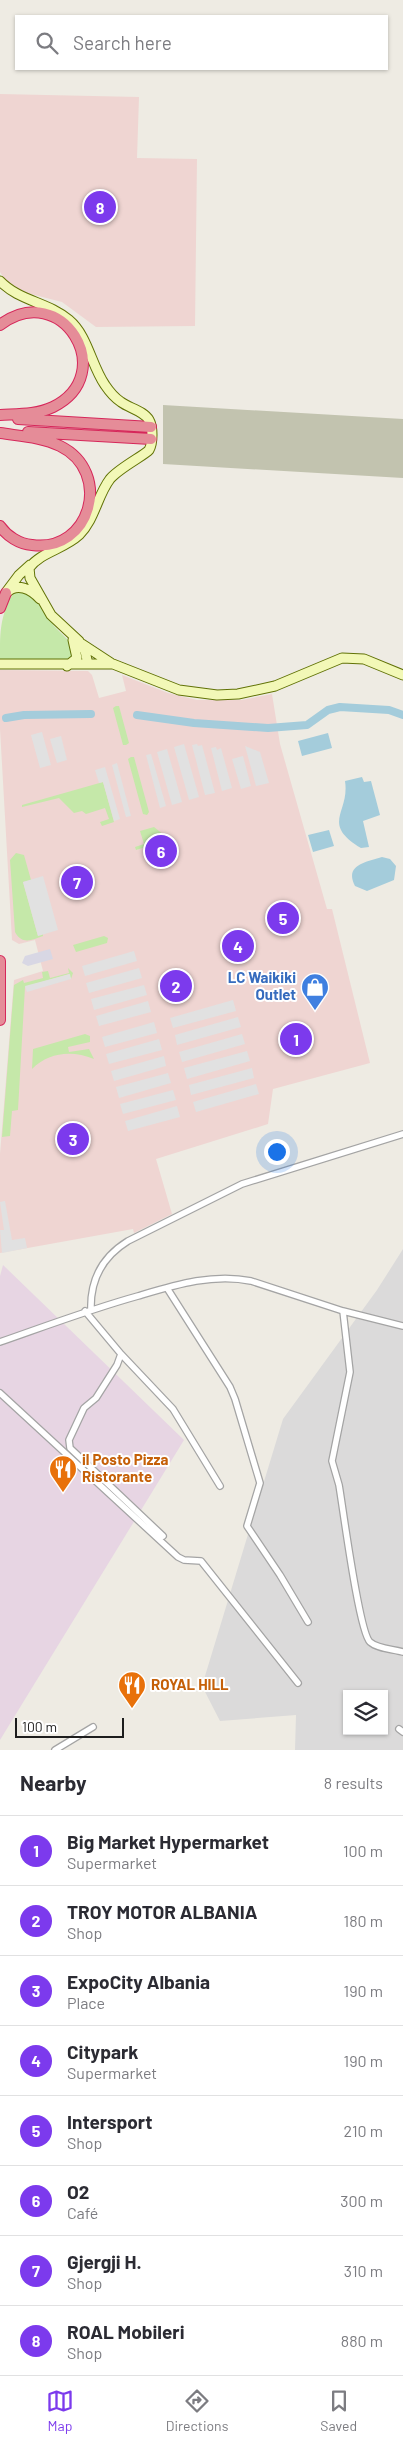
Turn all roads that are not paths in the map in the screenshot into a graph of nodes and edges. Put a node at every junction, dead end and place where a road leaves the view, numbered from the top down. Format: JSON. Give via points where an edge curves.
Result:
{"nodes":[{"id":1,"x":0,"y":281,"type":"edge"},
{"id":2,"x":0,"y":325,"type":"edge"},
{"id":3,"x":4,"y":416,"type":"edge"},
{"id":4,"x":151,"y":427,"type":"junction"},
{"id":5,"x":4,"y":432,"type":"edge"},
{"id":6,"x":151,"y":439,"type":"junction"},
{"id":7,"x":0,"y":526,"type":"edge"},
{"id":8,"x":34,"y":562,"type":"junction"},
{"id":9,"x":6,"y":593,"type":"junction"},
{"id":10,"x":45,"y":605,"type":"junction"},
{"id":11,"x":0,"y":608,"type":"edge"},
{"id":12,"x":66,"y":632,"type":"junction"},
{"id":13,"x":79,"y":641,"type":"junction"},
{"id":14,"x":0,"y":664,"type":"edge"},
{"id":15,"x":88,"y":664,"type":"junction"},
{"id":16,"x":113,"y":664,"type":"junction"},
{"id":17,"x":67,"y":666,"type":"junction"},
{"id":18,"x":403,"y":675,"type":"edge"},
{"id":19,"x":0,"y":961,"type":"edge"},
{"id":20,"x":0,"y":1020,"type":"edge"},
{"id":21,"x":403,"y":1134,"type":"edge"},
{"id":22,"x":167,"y":1288,"type":"junction"},
{"id":23,"x":88,"y":1311,"type":"junction"},
{"id":24,"x":344,"y":1311,"type":"junction"},
{"id":25,"x":403,"y":1326,"type":"edge"},
{"id":26,"x":0,"y":1342,"type":"edge"},
{"id":27,"x":121,"y":1354,"type":"junction"},
{"id":28,"x":0,"y":1393,"type":"edge"},
{"id":29,"x":220,"y":1486,"type":"dead end"},
{"id":30,"x":163,"y":1536,"type":"dead end"},
{"id":31,"x":308,"y":1622,"type":"dead end"},
{"id":32,"x":403,"y":1652,"type":"edge"},
{"id":33,"x":298,"y":1683,"type":"dead end"},
{"id":34,"x":92,"y":1727,"type":"dead end"},
{"id":35,"x":55,"y":1750,"type":"edge"}],
"edges":[{"from":1,"to":4,"type":"main road","via":[[11,291],[69,320],[81,335],[106,386],[120,402],[144,414]]},
{"from":2,"to":3,"type":"highway","via":[[25,313],[52,316],[74,332],[83,358],[76,386],[60,402],[36,412]]},
{"from":3,"to":4,"type":"highway"},
{"from":4,"to":6,"type":"main road"},
{"from":5,"to":6,"type":"highway"},
{"from":5,"to":7,"type":"highway","via":[[68,450],[87,474],[90,497],[80,526],[66,538],[48,546],[18,541]]},
{"from":6,"to":8,"type":"main road","via":[[147,452],[125,465],[109,480],[91,518],[79,534]]},
{"from":8,"to":9,"type":"main road","via":[[19,574]]},
{"from":8,"to":10,"type":"main road","via":[[28,573]]},
{"from":9,"to":10,"type":"main road","via":[[11,588],[23,588],[39,597]]},
{"from":9,"to":11,"type":"highway"},
{"from":10,"to":12,"type":"main road"},
{"from":12,"to":13,"type":"main road"},
{"from":12,"to":17,"type":"main road","via":[[78,652],[76,660]]},
{"from":13,"to":15,"type":"main road"},
{"from":13,"to":16,"type":"main road"},
{"from":14,"to":17,"type":"main road"},
{"from":15,"to":16,"type":"main road"},
{"from":15,"to":17,"type":"main road"},
{"from":16,"to":18,"type":"main road","via":[[179,690],[217,695],[275,686],[342,658],[364,659]]},
{"from":19,"to":20,"type":"highway"},
{"from":21,"to":23,"type":"street","via":[[242,1184],[128,1241],[102,1264]]},
{"from":22,"to":23,"type":"street"},
{"from":22,"to":24,"type":"street","via":[[199,1280],[236,1278]]},
{"from":22,"to":31,"type":"street","via":[[230,1387],[260,1483],[248,1521],[249,1531]]},
{"from":23,"to":26,"type":"street"},
{"from":23,"to":27,"type":"street"},
{"from":24,"to":25,"type":"street"},
{"from":24,"to":32,"type":"street","via":[[350,1372],[332,1467],[339,1485],[359,1612],[367,1638],[376,1646]]},
{"from":27,"to":29,"type":"street","via":[[173,1409]]},
{"from":27,"to":30,"type":"street","via":[[99,1394],[84,1408],[68,1444]]},
{"from":28,"to":33,"type":"street","via":[[178,1557],[201,1561]]},
{"from":34,"to":35,"type":"street"}]}
